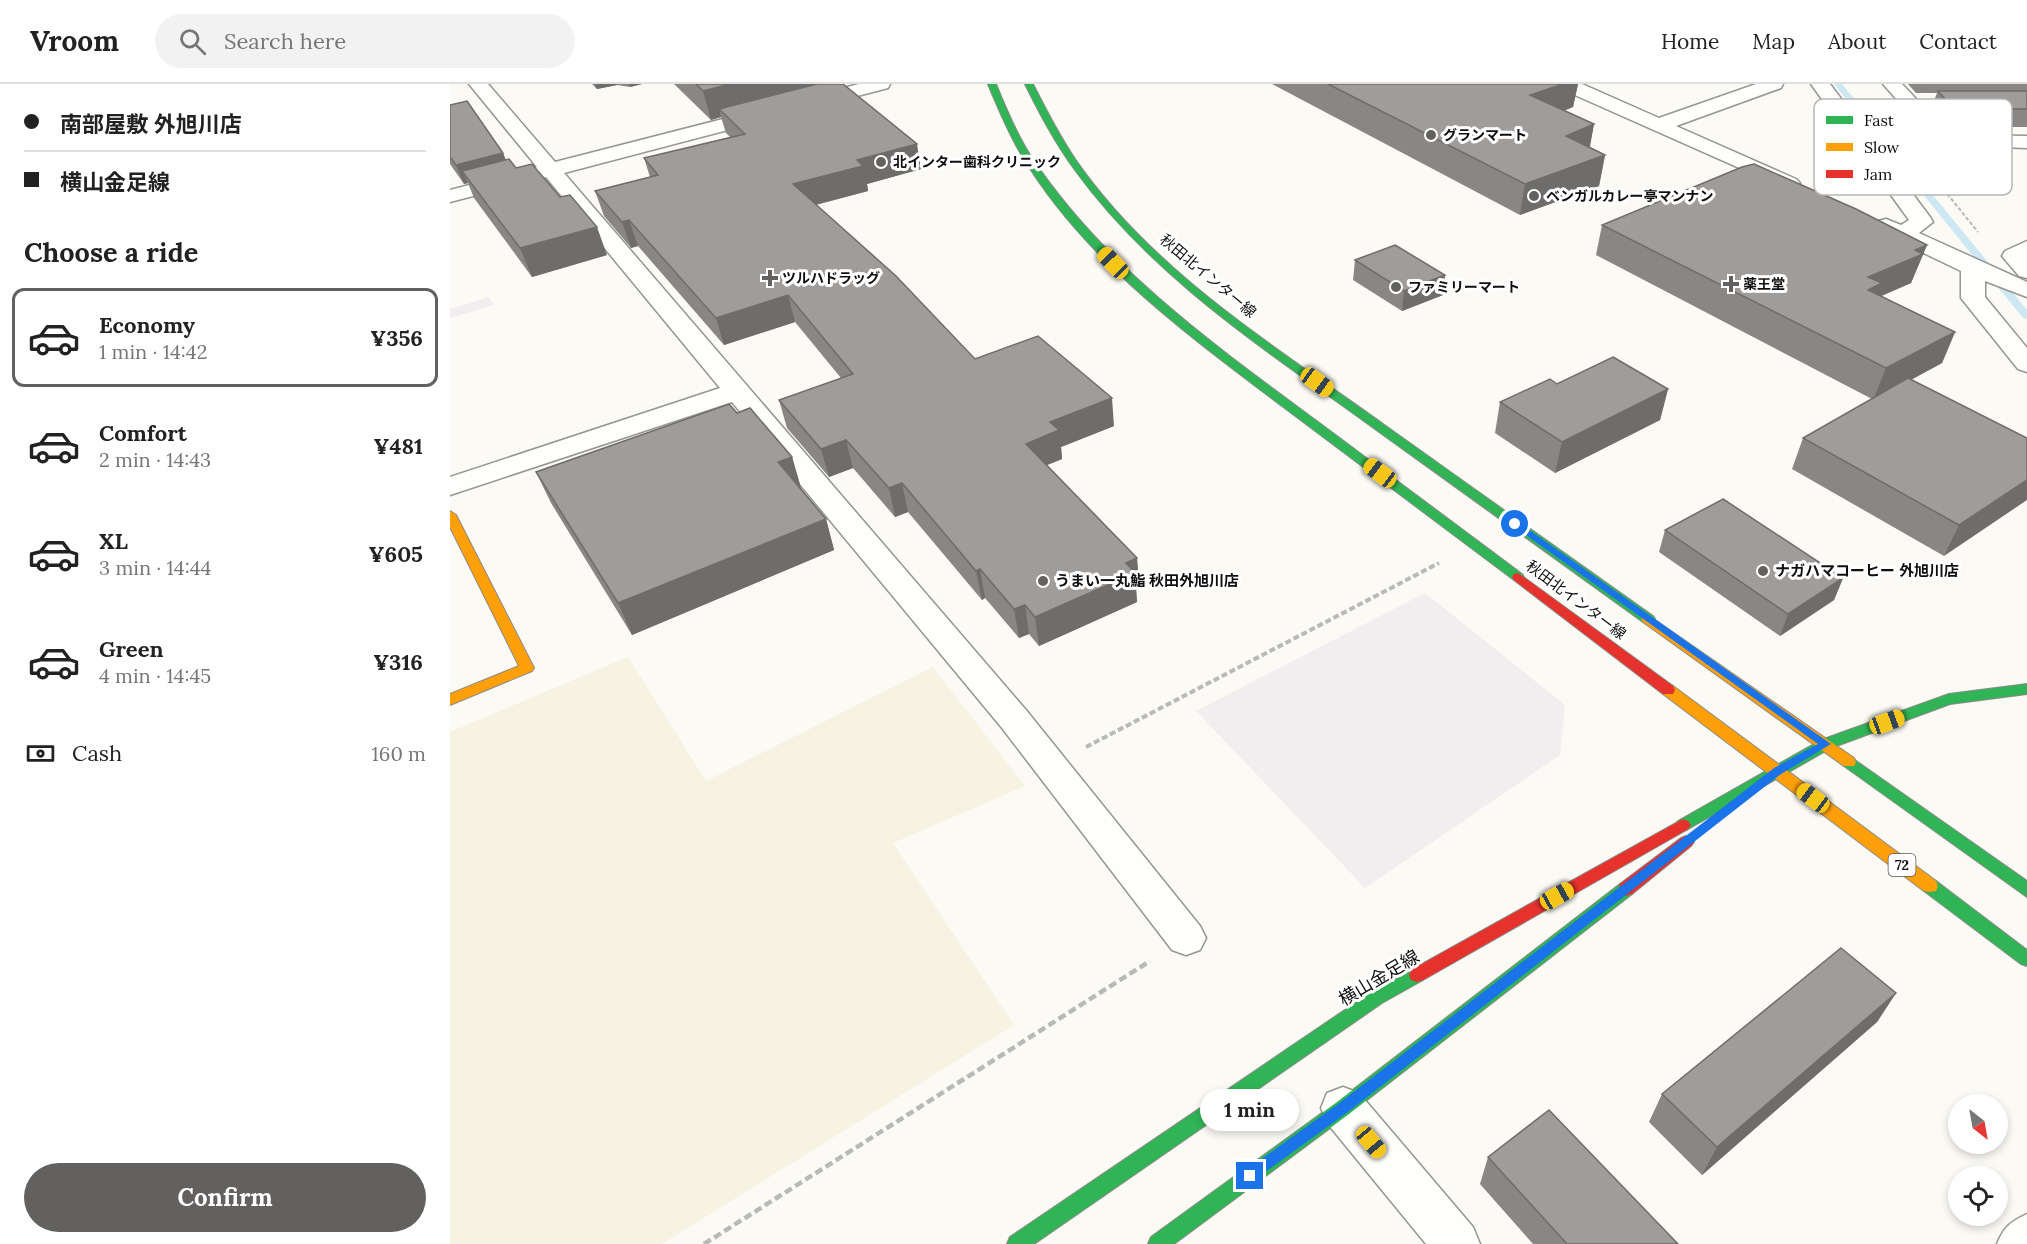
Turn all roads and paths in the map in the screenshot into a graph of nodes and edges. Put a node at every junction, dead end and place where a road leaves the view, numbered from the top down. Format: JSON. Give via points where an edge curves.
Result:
{"nodes":[{"id":1,"x":478,"y":84,"type":"edge"},
{"id":2,"x":881,"y":84,"type":"edge"},
{"id":3,"x":992,"y":84,"type":"edge"},
{"id":4,"x":1029,"y":84,"type":"edge"},
{"id":5,"x":1566,"y":84,"type":"edge"},
{"id":6,"x":1774,"y":84,"type":"edge"},
{"id":7,"x":1820,"y":84,"type":"edge"},
{"id":8,"x":1892,"y":84,"type":"edge"},
{"id":9,"x":1831,"y":99,"type":"edge"},
{"id":10,"x":1906,"y":99,"type":"edge"},
{"id":11,"x":1659,"y":125,"type":"junction"},
{"id":12,"x":2012,"y":142,"type":"edge"},
{"id":13,"x":2027,"y":142,"type":"edge"},
{"id":14,"x":549,"y":170,"type":"junction"},
{"id":15,"x":1805,"y":190,"type":"edge"},
{"id":16,"x":1902,"y":195,"type":"edge"},
{"id":17,"x":1948,"y":195,"type":"edge"},
{"id":18,"x":450,"y":196,"type":"edge"},
{"id":19,"x":1870,"y":219,"type":"edge"},
{"id":20,"x":1903,"y":233,"type":"junction"},
{"id":21,"x":1975,"y":269,"type":"junction"},
{"id":22,"x":2025,"y":270,"type":"edge"},
{"id":23,"x":2027,"y":364,"type":"edge"},
{"id":24,"x":739,"y":391,"type":"junction"},
{"id":25,"x":450,"y":486,"type":"edge"},
{"id":26,"x":450,"y":515,"type":"edge"},
{"id":27,"x":1474,"y":545,"type":"junction"},
{"id":28,"x":2027,"y":689,"type":"edge"},
{"id":29,"x":450,"y":700,"type":"edge"},
{"id":30,"x":1826,"y":744,"type":"junction"},
{"id":31,"x":1052,"y":765,"type":"junction"},
{"id":32,"x":1778,"y":771,"type":"junction"},
{"id":33,"x":2027,"y":890,"type":"edge"},
{"id":34,"x":1186,"y":938,"type":"joint"},
{"id":35,"x":2027,"y":959,"type":"edge"},
{"id":36,"x":1343,"y":1108,"type":"junction"},
{"id":37,"x":2027,"y":1238,"type":"edge"},
{"id":38,"x":704,"y":1244,"type":"edge"},
{"id":39,"x":1017,"y":1244,"type":"edge"},
{"id":40,"x":1158,"y":1244,"type":"edge"},
{"id":41,"x":1456,"y":1244,"type":"edge"},
{"id":42,"x":2021,"y":1244,"type":"edge"}],
"edges":[{"from":1,"to":14,"type":"street"},
{"from":2,"to":14,"type":"street"},
{"from":3,"to":27,"type":"main road","name":"秋田北インター線","number":"72","via":[[1008,126],[1039,178],[1113,263],[1225,359]]},
{"from":4,"to":30,"type":"main road","name":"秋田北インター線","via":[[1050,129],[1090,188],[1185,281],[1300,370]]},
{"from":5,"to":11,"type":"street"},
{"from":6,"to":11,"type":"street"},
{"from":7,"to":9,"type":"street"},
{"from":8,"to":10,"type":"street"},
{"from":11,"to":15,"type":"street"},
{"from":12,"to":13,"type":"street"},
{"from":14,"to":18,"type":"street"},
{"from":14,"to":24,"type":"street"},
{"from":16,"to":20,"type":"street","via":[[1922,222]]},
{"from":17,"to":22,"type":"path","via":[[1983,237]]},
{"from":19,"to":20,"type":"street"},
{"from":20,"to":21,"type":"street"},
{"from":21,"to":22,"type":"street"},
{"from":21,"to":23,"type":"street","via":[[1973,298]]},
{"from":24,"to":25,"type":"street"},
{"from":24,"to":31,"type":"street"},
{"from":26,"to":29,"type":"main road","via":[[527,668]]},
{"from":27,"to":31,"type":"path"},
{"from":27,"to":32,"type":"main road","name":"秋田北インター線","number":"72"},
{"from":28,"to":30,"type":"main road","name":"横山金足線","via":[[1948,699]]},
{"from":30,"to":32,"type":"main road","name":"横山金足線"},
{"from":30,"to":33,"type":"main road","name":"秋田北インター線"},
{"from":31,"to":34,"type":"street"},
{"from":32,"to":35,"type":"main road","name":"秋田北インター線","number":"72"},
{"from":32,"to":36,"type":"main road","name":"横山金足線"},
{"from":32,"to":39,"type":"main road","name":"横山金足線","via":[[1376,998]]},
{"from":34,"to":38,"type":"path"},
{"from":36,"to":40,"type":"main road","name":"横山金足線"},
{"from":36,"to":41,"type":"street"},
{"from":37,"to":42,"type":"street"}]}
